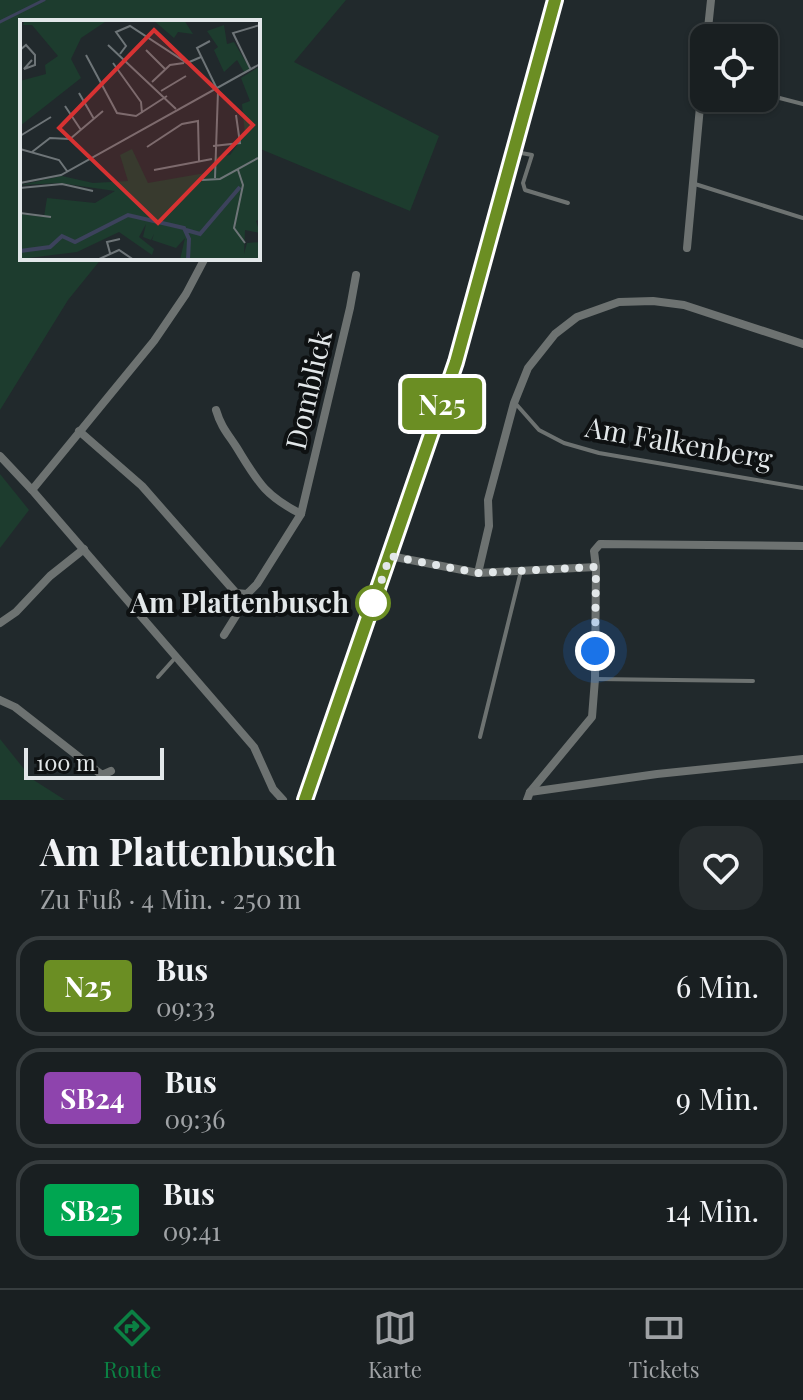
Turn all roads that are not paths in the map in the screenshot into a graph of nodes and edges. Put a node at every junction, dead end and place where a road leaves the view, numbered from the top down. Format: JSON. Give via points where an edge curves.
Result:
{"nodes":[{"id":1,"x":555,"y":0,"type":"edge"},
{"id":2,"x":711,"y":0,"type":"edge"},
{"id":3,"x":708,"y":24,"type":"edge"},
{"id":4,"x":778,"y":98,"type":"edge"},
{"id":5,"x":803,"y":104,"type":"edge"},
{"id":6,"x":700,"y":112,"type":"edge"},
{"id":7,"x":514,"y":151,"type":"junction"},
{"id":8,"x":692,"y":183,"type":"junction"},
{"id":9,"x":568,"y":203,"type":"dead end"},
{"id":10,"x":803,"y":218,"type":"edge"},
{"id":11,"x":687,"y":248,"type":"dead end"},
{"id":12,"x":204,"y":260,"type":"edge"},
{"id":13,"x":356,"y":275,"type":"dead end"},
{"id":14,"x":803,"y":344,"type":"edge"},
{"id":15,"x":514,"y":403,"type":"junction"},
{"id":16,"x":216,"y":410,"type":"dead end"},
{"id":17,"x":79,"y":431,"type":"junction"},
{"id":18,"x":0,"y":456,"type":"edge"},
{"id":19,"x":803,"y":488,"type":"edge"},
{"id":20,"x":32,"y":490,"type":"junction"},
{"id":21,"x":301,"y":514,"type":"junction"},
{"id":22,"x":803,"y":546,"type":"edge"},
{"id":23,"x":84,"y":549,"type":"junction"},
{"id":24,"x":390,"y":556,"type":"junction"},
{"id":25,"x":596,"y":567,"type":"junction"},
{"id":26,"x":521,"y":571,"type":"junction"},
{"id":27,"x":478,"y":573,"type":"junction"},
{"id":28,"x":247,"y":594,"type":"junction"},
{"id":29,"x":0,"y":623,"type":"edge"},
{"id":30,"x":224,"y":635,"type":"dead end"},
{"id":31,"x":177,"y":656,"type":"junction"},
{"id":32,"x":158,"y":677,"type":"dead end"},
{"id":33,"x":595,"y":679,"type":"junction"},
{"id":34,"x":753,"y":681,"type":"dead end"},
{"id":35,"x":0,"y":700,"type":"edge"},
{"id":36,"x":480,"y":737,"type":"dead end"},
{"id":37,"x":803,"y":759,"type":"edge"},
{"id":38,"x":111,"y":771,"type":"dead end"},
{"id":39,"x":528,"y":796,"type":"edge"},
{"id":40,"x":283,"y":800,"type":"edge"},
{"id":41,"x":305,"y":800,"type":"edge"}],
"edges":[{"from":1,"to":7,"type":"main road"},
{"from":2,"to":3,"type":"street"},
{"from":4,"to":5,"type":"lane"},
{"from":6,"to":8,"type":"street"},
{"from":7,"to":9,"type":"lane","via":[[532,155],[525,190]]},
{"from":7,"to":24,"type":"main road","via":[[456,362]]},
{"from":8,"to":10,"type":"lane"},
{"from":8,"to":11,"type":"street"},
{"from":12,"to":17,"type":"street","via":[[154,341]]},
{"from":13,"to":21,"type":"street","name":"Domblick"},
{"from":14,"to":15,"type":"street","via":[[684,305],[619,302],[577,317],[555,334],[528,368]]},
{"from":15,"to":19,"type":"lane","name":"Am Falkenberg","via":[[539,430],[564,443]]},
{"from":15,"to":27,"type":"street","via":[[488,500],[489,526]]},
{"from":16,"to":21,"type":"street","name":"Domblick","via":[[220,425],[259,484]]},
{"from":17,"to":20,"type":"street"},
{"from":17,"to":28,"type":"street","via":[[142,486],[236,593]]},
{"from":18,"to":20,"type":"street"},
{"from":20,"to":23,"type":"street"},
{"from":21,"to":28,"type":"street","name":"Domblick"},
{"from":22,"to":25,"type":"street","via":[[600,544],[594,551]]},
{"from":23,"to":29,"type":"street"},
{"from":23,"to":31,"type":"street"},
{"from":24,"to":27,"type":"street"},
{"from":24,"to":41,"type":"main road"},
{"from":25,"to":26,"type":"street"},
{"from":25,"to":33,"type":"street"},
{"from":26,"to":27,"type":"street"},
{"from":26,"to":36,"type":"lane"},
{"from":28,"to":30,"type":"street","name":"Domblick"},
{"from":31,"to":32,"type":"lane"},
{"from":31,"to":40,"type":"street","via":[[254,747]]},
{"from":33,"to":34,"type":"lane"},
{"from":33,"to":39,"type":"street","via":[[592,717]]},
{"from":35,"to":38,"type":"street","via":[[102,775]]},
{"from":37,"to":39,"type":"street","via":[[657,774]]}]}
